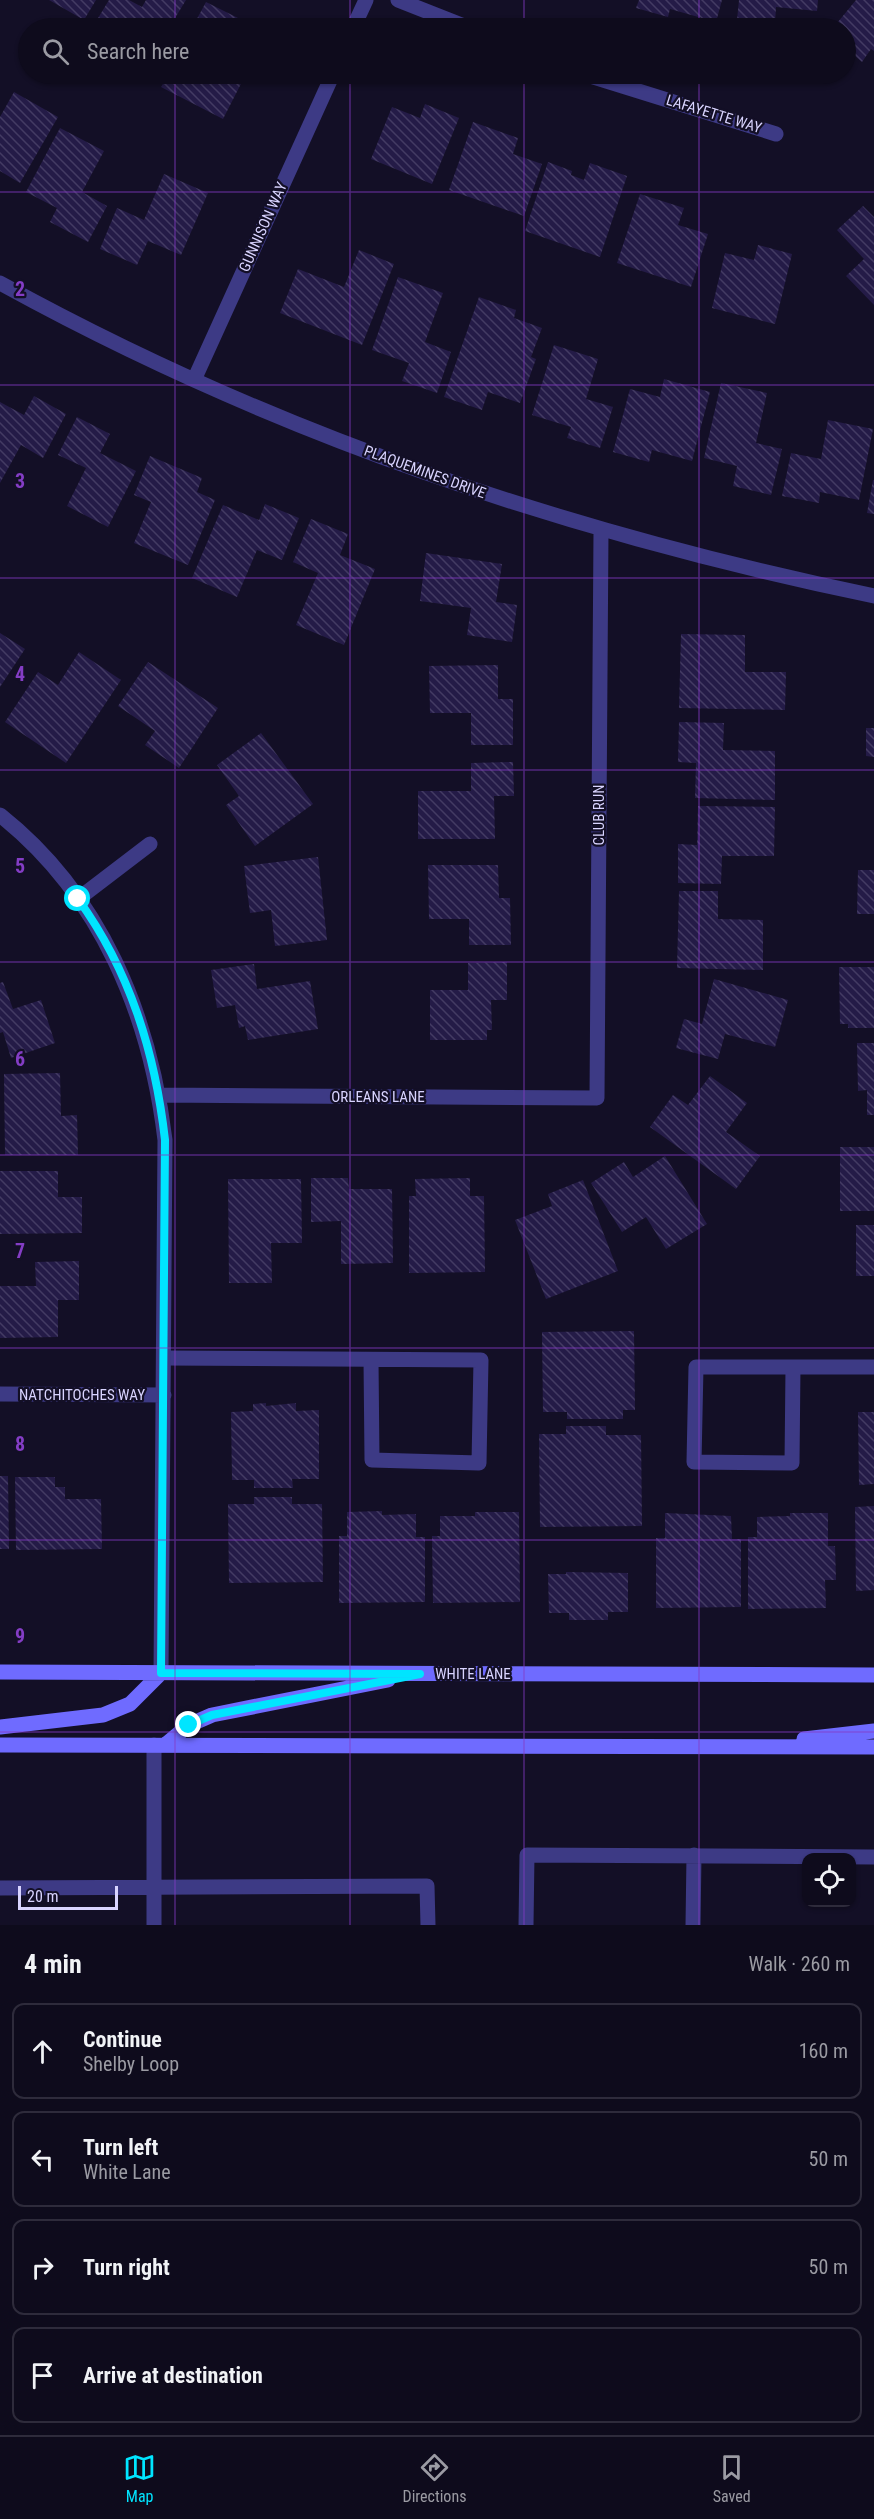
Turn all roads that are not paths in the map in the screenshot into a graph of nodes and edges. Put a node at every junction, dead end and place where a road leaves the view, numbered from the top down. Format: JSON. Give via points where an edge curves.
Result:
{"nodes":[{"id":1,"x":366,"y":0,"type":"edge"},
{"id":2,"x":398,"y":0,"type":"edge"},
{"id":3,"x":358,"y":18,"type":"edge"},
{"id":4,"x":444,"y":18,"type":"edge"},
{"id":5,"x":328,"y":84,"type":"edge"},
{"id":6,"x":616,"y":84,"type":"edge"},
{"id":7,"x":776,"y":134,"type":"dead end"},
{"id":8,"x":0,"y":283,"type":"edge"},
{"id":9,"x":194,"y":380,"type":"junction"},
{"id":10,"x":601,"y":531,"type":"junction"},
{"id":11,"x":874,"y":596,"type":"edge"},
{"id":12,"x":0,"y":815,"type":"edge"},
{"id":13,"x":150,"y":844,"type":"dead end"},
{"id":14,"x":78,"y":899,"type":"junction"},
{"id":15,"x":160,"y":1095,"type":"junction"},
{"id":16,"x":597,"y":1098,"type":"joint"},
{"id":17,"x":164,"y":1358,"type":"junction"},
{"id":18,"x":371,"y":1360,"type":"junction"},
{"id":19,"x":793,"y":1367,"type":"junction"},
{"id":20,"x":874,"y":1368,"type":"edge"},
{"id":21,"x":0,"y":1394,"type":"edge"},
{"id":22,"x":164,"y":1395,"type":"junction"},
{"id":23,"x":0,"y":1672,"type":"edge"},
{"id":24,"x":161,"y":1673,"type":"junction"},
{"id":25,"x":420,"y":1674,"type":"junction"},
{"id":26,"x":874,"y":1675,"type":"edge"},
{"id":27,"x":0,"y":1727,"type":"edge"},
{"id":28,"x":874,"y":1731,"type":"edge"},
{"id":29,"x":0,"y":1745,"type":"edge"},
{"id":30,"x":159,"y":1745,"type":"junction"},
{"id":31,"x":729,"y":1747,"type":"junction"},
{"id":32,"x":874,"y":1747,"type":"edge"},
{"id":33,"x":694,"y":1855,"type":"junction"},
{"id":34,"x":874,"y":1857,"type":"edge"},
{"id":35,"x":154,"y":1886,"type":"junction"},
{"id":36,"x":0,"y":1888,"type":"edge"},
{"id":37,"x":154,"y":1925,"type":"edge"},
{"id":38,"x":428,"y":1925,"type":"edge"},
{"id":39,"x":526,"y":1925,"type":"edge"},
{"id":40,"x":693,"y":1925,"type":"edge"}],
"edges":[{"from":1,"to":3,"type":"street"},
{"from":2,"to":4,"type":"street"},
{"from":5,"to":9,"type":"street","name":"GUNNISON WAY"},
{"from":6,"to":7,"type":"street","name":"LAFAYETTE WAY"},
{"from":8,"to":9,"type":"street","name":"PLAQUEMINES DRIVE"},
{"from":9,"to":10,"type":"street","name":"PLAQUEMINES DRIVE","via":[[438,479]]},
{"from":10,"to":11,"type":"street","name":"PLAQUEMINES DRIVE","via":[[754,572]]},
{"from":10,"to":16,"type":"street","name":"CLUB RUN"},
{"from":12,"to":14,"type":"street","via":[[59,873]]},
{"from":13,"to":14,"type":"street"},
{"from":14,"to":15,"type":"street","via":[[122,972],[147,1040]]},
{"from":15,"to":16,"type":"street","name":"ORLEANS LANE"},
{"from":15,"to":17,"type":"street","via":[[165,1140]]},
{"from":17,"to":18,"type":"street"},
{"from":17,"to":22,"type":"street"},
{"from":18,"to":18,"type":"street","via":[[481,1360],[479,1464],[372,1460]]},
{"from":19,"to":19,"type":"street","via":[[696,1366],[694,1462],[792,1464]]},
{"from":19,"to":20,"type":"street"},
{"from":21,"to":22,"type":"street","name":"NATCHITOCHES WAY"},
{"from":22,"to":24,"type":"street"},
{"from":23,"to":24,"type":"main road","name":"WHITE LANE"},
{"from":24,"to":25,"type":"main road","name":"WHITE LANE"},
{"from":24,"to":27,"type":"main road","via":[[130,1704],[103,1715]]},
{"from":25,"to":26,"type":"main road","name":"WHITE LANE"},
{"from":25,"to":30,"type":"main road","via":[[212,1715]]},
{"from":28,"to":31,"type":"main road"},
{"from":29,"to":30,"type":"main road"},
{"from":30,"to":31,"type":"main road"},
{"from":30,"to":35,"type":"street"},
{"from":31,"to":32,"type":"main road"},
{"from":33,"to":34,"type":"street"},
{"from":33,"to":39,"type":"street","via":[[526,1855]]},
{"from":33,"to":40,"type":"street"},
{"from":35,"to":36,"type":"street"},
{"from":35,"to":37,"type":"street"},
{"from":35,"to":38,"type":"street","via":[[427,1886]]}]}
